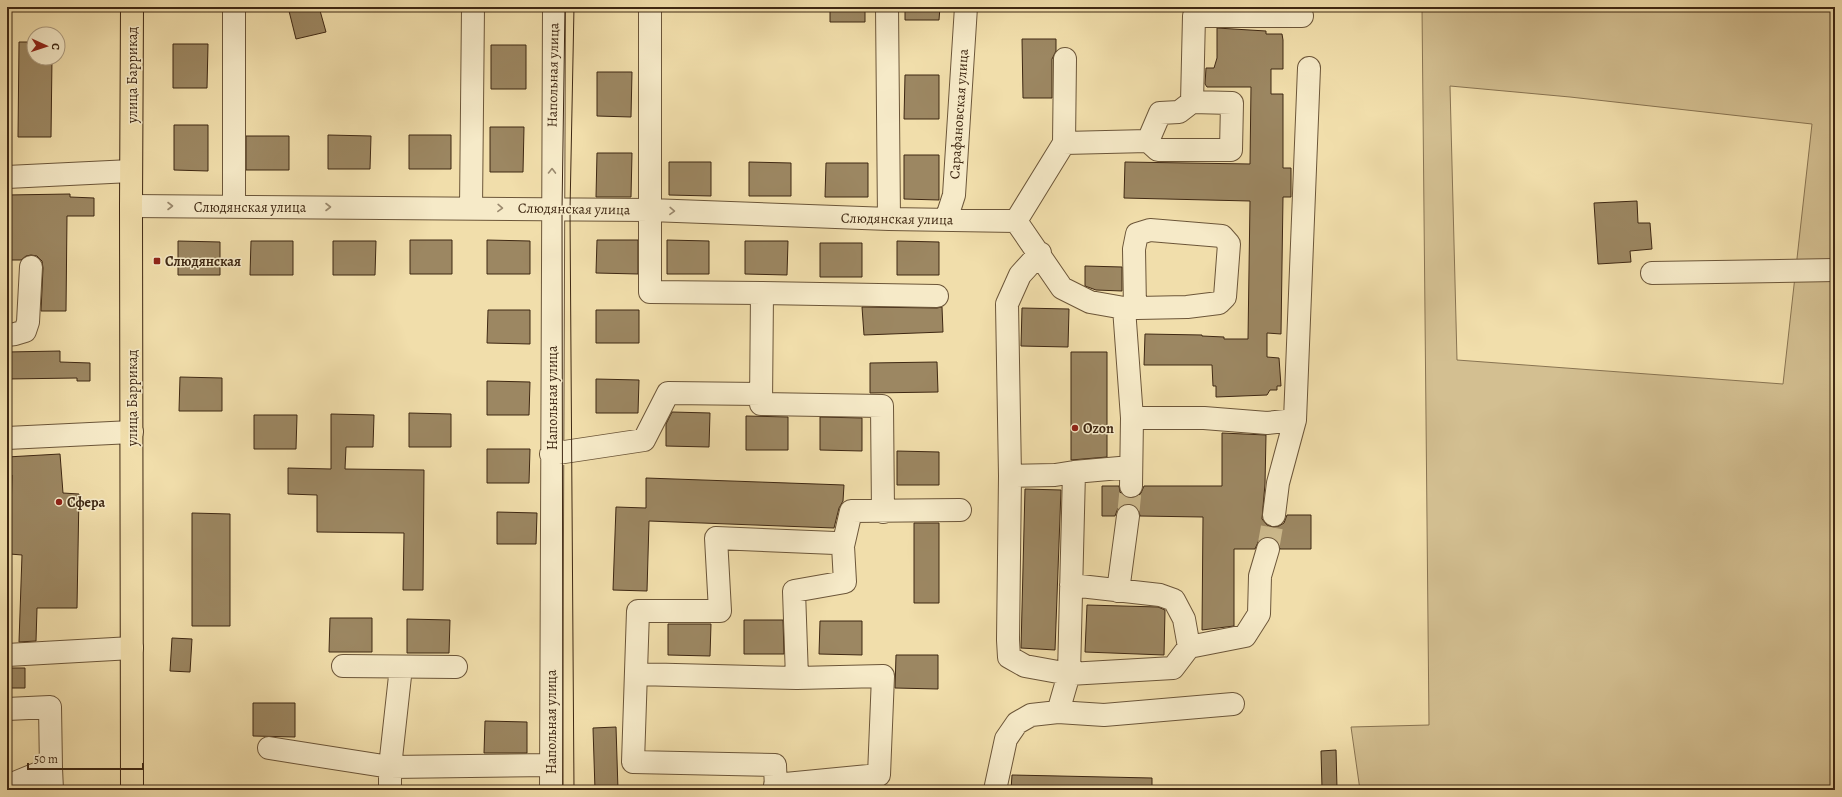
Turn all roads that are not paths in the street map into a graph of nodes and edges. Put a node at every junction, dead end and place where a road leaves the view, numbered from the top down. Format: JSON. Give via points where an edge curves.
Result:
{"nodes":[{"id":1,"x":132,"y":7,"type":"edge"},
{"id":2,"x":234,"y":7,"type":"edge"},
{"id":3,"x":472,"y":7,"type":"edge"},
{"id":4,"x":554,"y":7,"type":"edge"},
{"id":5,"x":650,"y":7,"type":"edge"},
{"id":6,"x":887,"y":7,"type":"edge"},
{"id":7,"x":966,"y":7,"type":"edge"},
{"id":8,"x":1302,"y":16,"type":"dead end"},
{"id":9,"x":1065,"y":59,"type":"dead end"},
{"id":10,"x":1309,"y":68,"type":"dead end"},
{"id":11,"x":1192,"y":102,"type":"junction"},
{"id":12,"x":1148,"y":142,"type":"junction"},
{"id":13,"x":1064,"y":143,"type":"junction"},
{"id":14,"x":131,"y":171,"type":"junction"},
{"id":15,"x":7,"y":177,"type":"edge"},
{"id":16,"x":131,"y":206,"type":"junction"},
{"id":17,"x":234,"y":206,"type":"junction"},
{"id":18,"x":471,"y":208,"type":"junction"},
{"id":19,"x":552,"y":210,"type":"junction"},
{"id":20,"x":650,"y":210,"type":"junction"},
{"id":21,"x":889,"y":219,"type":"junction"},
{"id":22,"x":946,"y":220,"type":"junction"},
{"id":23,"x":1016,"y":221,"type":"junction"},
{"id":24,"x":1040,"y":253,"type":"junction"},
{"id":25,"x":30,"y":267,"type":"dead end"},
{"id":26,"x":1835,"y":270,"type":"edge"},
{"id":27,"x":1652,"y":273,"type":"dead end"},
{"id":28,"x":762,"y":293,"type":"junction"},
{"id":29,"x":937,"y":296,"type":"dead end"},
{"id":30,"x":1129,"y":308,"type":"junction"},
{"id":31,"x":7,"y":335,"type":"edge"},
{"id":32,"x":761,"y":394,"type":"junction"},
{"id":33,"x":1132,"y":418,"type":"junction"},
{"id":34,"x":1295,"y":420,"type":"junction"},
{"id":35,"x":132,"y":432,"type":"junction"},
{"id":36,"x":7,"y":438,"type":"edge"},
{"id":37,"x":551,"y":454,"type":"junction"},
{"id":38,"x":1074,"y":472,"type":"junction"},
{"id":39,"x":1010,"y":476,"type":"junction"},
{"id":40,"x":960,"y":510,"type":"dead end"},
{"id":41,"x":883,"y":512,"type":"junction"},
{"id":42,"x":1274,"y":515,"type":"tunnel mouth"},
{"id":43,"x":1128,"y":516,"type":"tunnel mouth"},
{"id":44,"x":843,"y":546,"type":"junction"},
{"id":45,"x":1268,"y":549,"type":"tunnel mouth"},
{"id":46,"x":1072,"y":585,"type":"junction"},
{"id":47,"x":1118,"y":591,"type":"junction"},
{"id":48,"x":1189,"y":647,"type":"junction"},
{"id":49,"x":132,"y":648,"type":"junction"},
{"id":50,"x":7,"y":655,"type":"edge"},
{"id":51,"x":343,"y":666,"type":"dead end"},
{"id":52,"x":401,"y":667,"type":"junction"},
{"id":53,"x":456,"y":667,"type":"dead end"},
{"id":54,"x":636,"y":674,"type":"junction"},
{"id":55,"x":1069,"y":674,"type":"junction"},
{"id":56,"x":798,"y":678,"type":"junction"},
{"id":57,"x":1233,"y":704,"type":"dead end"},
{"id":58,"x":7,"y":709,"type":"edge"},
{"id":59,"x":1058,"y":712,"type":"junction"},
{"id":60,"x":269,"y":748,"type":"dead end"},
{"id":61,"x":551,"y":765,"type":"junction"},
{"id":62,"x":390,"y":767,"type":"junction"},
{"id":63,"x":51,"y":768,"type":"junction"},
{"id":64,"x":7,"y":786,"type":"edge"},
{"id":65,"x":776,"y":788,"type":"edge"},
{"id":66,"x":52,"y":790,"type":"edge"},
{"id":67,"x":132,"y":790,"type":"edge"},
{"id":68,"x":390,"y":790,"type":"edge"},
{"id":69,"x":551,"y":790,"type":"edge"},
{"id":70,"x":995,"y":790,"type":"edge"}],
"edges":[{"from":1,"to":14,"type":"main road","name":"улица Баррикад"},
{"from":2,"to":17,"type":"street"},
{"from":3,"to":18,"type":"street"},
{"from":19,"to":4,"type":"street","name":"Напольная улица","one_way":true},
{"from":5,"to":20,"type":"street"},
{"from":6,"to":21,"type":"street"},
{"from":7,"to":22,"type":"street","name":"Сарафановская улица","via":[[954,195]]},
{"from":8,"to":11,"type":"street","via":[[1194,16]]},
{"from":9,"to":13,"type":"street"},
{"from":10,"to":34,"type":"street"},
{"from":11,"to":12,"type":"street","via":[[1179,112],[1160,113]]},
{"from":11,"to":12,"type":"street","via":[[1232,103],[1231,150],[1158,150]]},
{"from":12,"to":13,"type":"street"},
{"from":13,"to":23,"type":"street"},
{"from":14,"to":15,"type":"street"},
{"from":14,"to":16,"type":"main road","name":"улица Баррикад"},
{"from":16,"to":17,"type":"street","name":"Слюдянская улица","one_way":true},
{"from":16,"to":35,"type":"main road","name":"улица Баррикад"},
{"from":17,"to":18,"type":"street","name":"Слюдянская улица","one_way":true},
{"from":18,"to":19,"type":"street","name":"Слюдянская улица","one_way":true},
{"from":19,"to":20,"type":"street","name":"Слюдянская улица"},
{"from":19,"to":37,"type":"street","name":"Напольная улица"},
{"from":20,"to":21,"type":"street","name":"Слюдянская улица","one_way":true},
{"from":20,"to":28,"type":"street","via":[[650,292]]},
{"from":21,"to":22,"type":"street","name":"Слюдянская улица"},
{"from":22,"to":23,"type":"street","name":"Слюдянская улица"},
{"from":23,"to":24,"type":"street"},
{"from":24,"to":30,"type":"street","via":[[1062,288],[1090,302]]},
{"from":24,"to":39,"type":"street","via":[[1020,275],[1007,304]]},
{"from":25,"to":31,"type":"street","via":[[28,322],[25,331]]},
{"from":26,"to":27,"type":"street"},
{"from":28,"to":29,"type":"street"},
{"from":28,"to":32,"type":"street"},
{"from":30,"to":30,"type":"street","via":[[1187,307],[1219,303],[1225,297],[1229,244],[1222,236],[1150,230],[1137,234]]},
{"from":30,"to":33,"type":"street"},
{"from":32,"to":37,"type":"street","via":[[668,394],[644,440]]},
{"from":32,"to":41,"type":"street","via":[[761,404],[882,406]]},
{"from":33,"to":34,"type":"street","via":[[1204,418],[1267,422]]},
{"from":33,"to":38,"type":"street","via":[[1131,477]]},
{"from":34,"to":42,"type":"street","via":[[1278,482]]},
{"from":35,"to":36,"type":"street"},
{"from":35,"to":49,"type":"main road","name":"улица Баррикад"},
{"from":37,"to":61,"type":"street","name":"Напольная улица"},
{"from":38,"to":39,"type":"street"},
{"from":38,"to":46,"type":"street"},
{"from":39,"to":55,"type":"street","via":[[1009,657],[1025,666]]},
{"from":40,"to":41,"type":"street"},
{"from":41,"to":44,"type":"street","via":[[851,511]]},
{"from":43,"to":47,"type":"street"},
{"from":44,"to":54,"type":"street","via":[[835,543],[716,538],[720,611],[638,611]]},
{"from":44,"to":56,"type":"street","via":[[845,582],[794,591]]},
{"from":45,"to":48,"type":"street","via":[[1260,576],[1260,614],[1244,636]]},
{"from":46,"to":47,"type":"street"},
{"from":46,"to":55,"type":"street"},
{"from":47,"to":48,"type":"street","via":[[1160,595],[1174,600],[1184,618]]},
{"from":48,"to":55,"type":"street","via":[[1173,668]]},
{"from":49,"to":50,"type":"street"},
{"from":49,"to":67,"type":"main road","name":"улица Баррикад"},
{"from":51,"to":52,"type":"street"},
{"from":52,"to":53,"type":"street"},
{"from":52,"to":62,"type":"street"},
{"from":54,"to":56,"type":"street"},
{"from":54,"to":65,"type":"street","via":[[632,762],[775,765]]},
{"from":55,"to":59,"type":"street"},
{"from":56,"to":65,"type":"street","via":[[883,676],[879,775]]},
{"from":57,"to":59,"type":"street","via":[[1104,715]]},
{"from":58,"to":63,"type":"street","via":[[50,707]]},
{"from":59,"to":70,"type":"street","via":[[1031,715],[1017,722],[1006,739]]},
{"from":60,"to":62,"type":"street"},
{"from":61,"to":62,"type":"street"},
{"from":61,"to":69,"type":"street","name":"Напольная улица"},
{"from":62,"to":68,"type":"street"},
{"from":63,"to":64,"type":"street"},
{"from":63,"to":66,"type":"street"}]}
